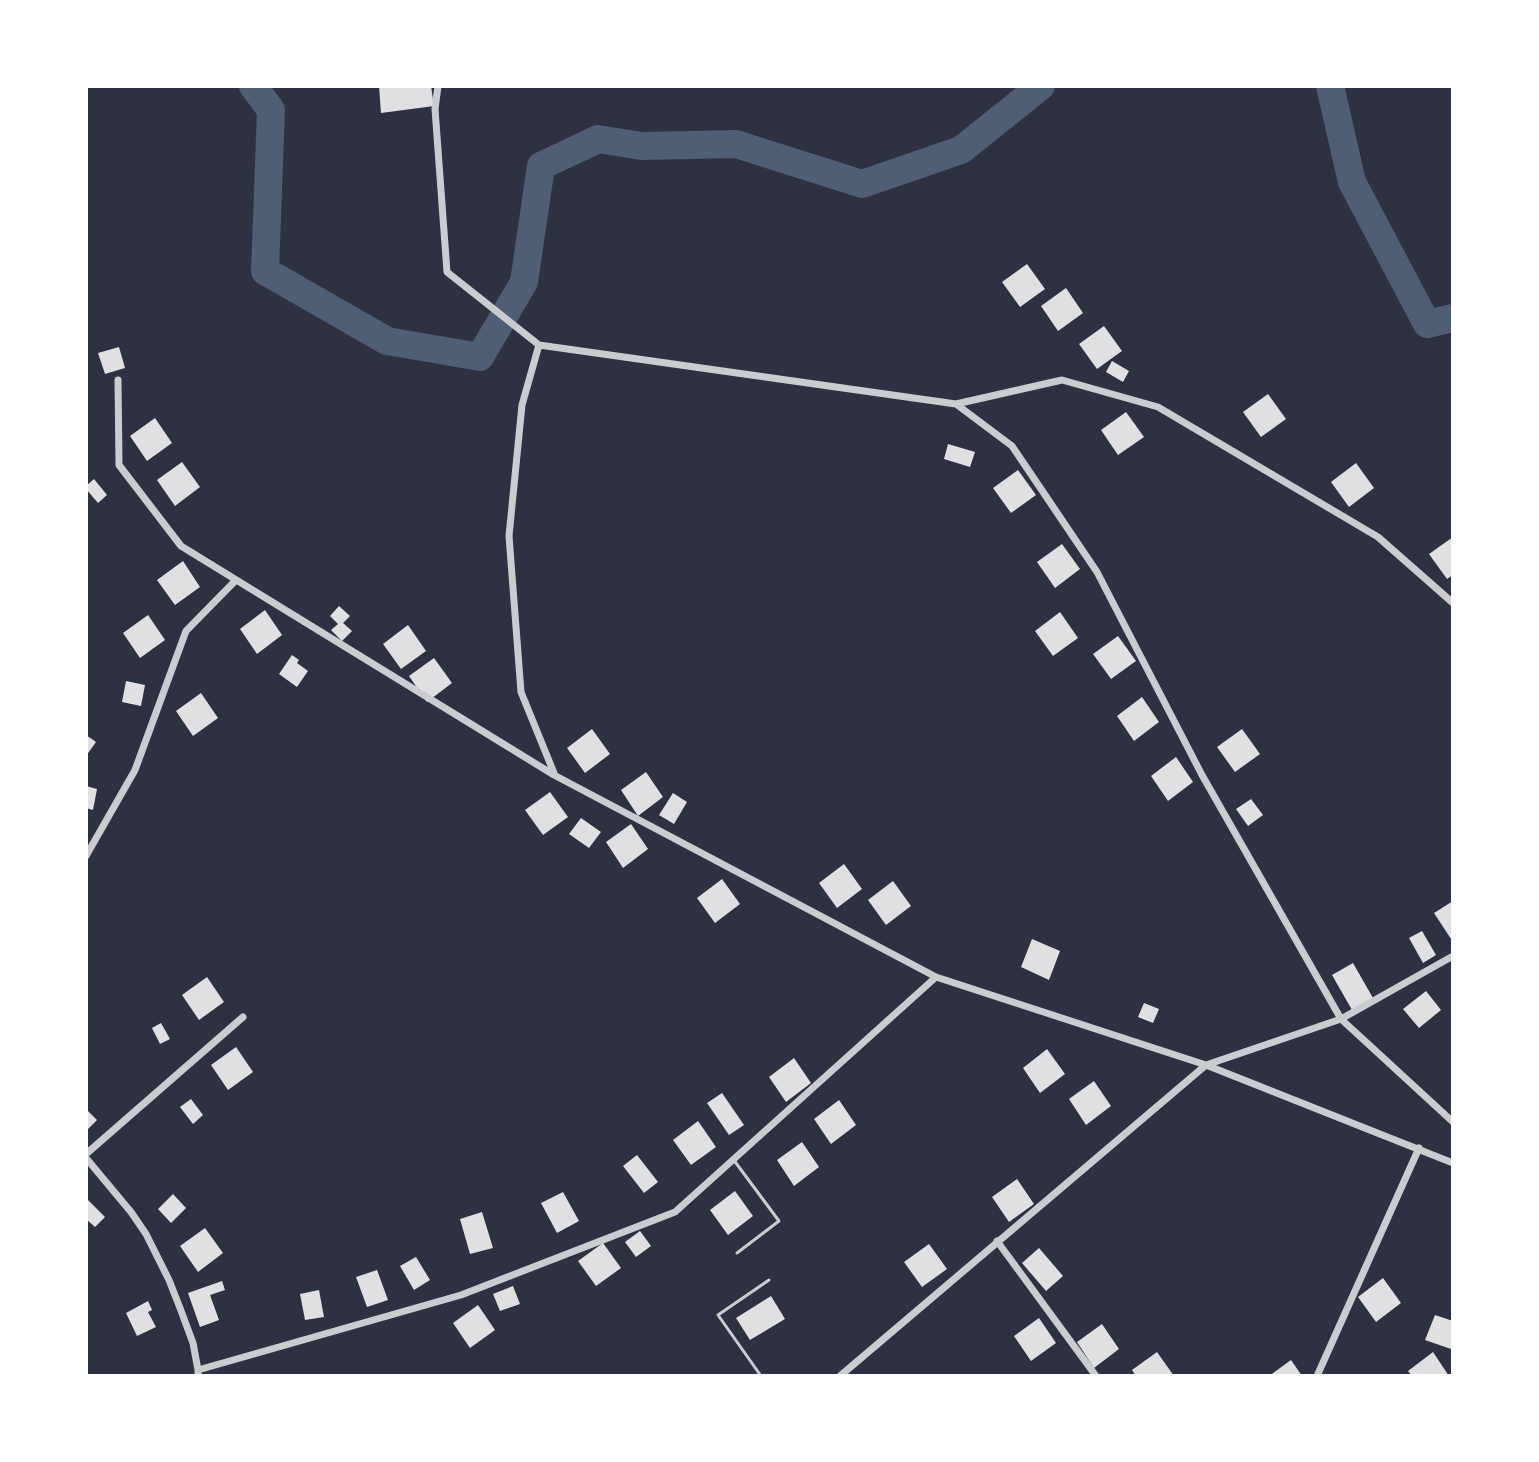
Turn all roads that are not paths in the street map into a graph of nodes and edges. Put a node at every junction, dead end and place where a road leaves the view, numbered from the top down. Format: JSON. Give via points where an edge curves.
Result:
{"nodes":[{"id":1,"x":438,"y":86,"type":"edge"},
{"id":2,"x":539,"y":345,"type":"junction"},
{"id":3,"x":118,"y":380,"type":"dead end"},
{"id":4,"x":956,"y":404,"type":"junction"},
{"id":5,"x":236,"y":580,"type":"junction"},
{"id":6,"x":1453,"y":603,"type":"edge"},
{"id":7,"x":554,"y":775,"type":"junction"},
{"id":8,"x":86,"y":856,"type":"edge"},
{"id":9,"x":1453,"y":956,"type":"edge"},
{"id":10,"x":936,"y":977,"type":"junction"},
{"id":11,"x":243,"y":1017,"type":"dead end"},
{"id":12,"x":1341,"y":1019,"type":"junction"},
{"id":13,"x":1206,"y":1065,"type":"junction"},
{"id":14,"x":1453,"y":1122,"type":"edge"},
{"id":15,"x":1419,"y":1148,"type":"junction"},
{"id":16,"x":86,"y":1156,"type":"edge"},
{"id":17,"x":733,"y":1159,"type":"junction"},
{"id":18,"x":1453,"y":1163,"type":"edge"},
{"id":19,"x":997,"y":1241,"type":"junction"},
{"id":20,"x":737,"y":1253,"type":"dead end"},
{"id":21,"x":769,"y":1280,"type":"dead end"},
{"id":22,"x":198,"y":1373,"type":"edge"},
{"id":23,"x":761,"y":1376,"type":"edge"},
{"id":24,"x":840,"y":1376,"type":"edge"},
{"id":25,"x":1096,"y":1376,"type":"edge"},
{"id":26,"x":1317,"y":1376,"type":"edge"}],
"edges":[{"from":1,"to":2,"type":"street","via":[[435,109],[447,272]]},
{"from":2,"to":4,"type":"street"},
{"from":2,"to":7,"type":"street","via":[[522,405],[509,536],[521,692]]},
{"from":3,"to":5,"type":"street","via":[[119,465],[181,546]]},
{"from":4,"to":6,"type":"street","via":[[1062,380],[1158,407],[1378,537]]},
{"from":4,"to":12,"type":"street","via":[[1012,446],[1097,572],[1202,775]]},
{"from":5,"to":7,"type":"street"},
{"from":5,"to":8,"type":"street","via":[[186,631],[135,770]]},
{"from":7,"to":10,"type":"street"},
{"from":9,"to":12,"type":"street"},
{"from":10,"to":13,"type":"street"},
{"from":10,"to":17,"type":"street"},
{"from":11,"to":16,"type":"street"},
{"from":12,"to":13,"type":"street"},
{"from":12,"to":14,"type":"street"},
{"from":13,"to":15,"type":"street"},
{"from":13,"to":19,"type":"street"},
{"from":15,"to":18,"type":"street"},
{"from":15,"to":26,"type":"street"},
{"from":16,"to":22,"type":"street","via":[[146,1234],[180,1308]]},
{"from":17,"to":20,"type":"lane","via":[[779,1221]]},
{"from":17,"to":22,"type":"street","via":[[675,1212],[461,1295]]},
{"from":19,"to":24,"type":"street"},
{"from":19,"to":25,"type":"street"},
{"from":21,"to":23,"type":"lane","via":[[718,1315]]}]}
